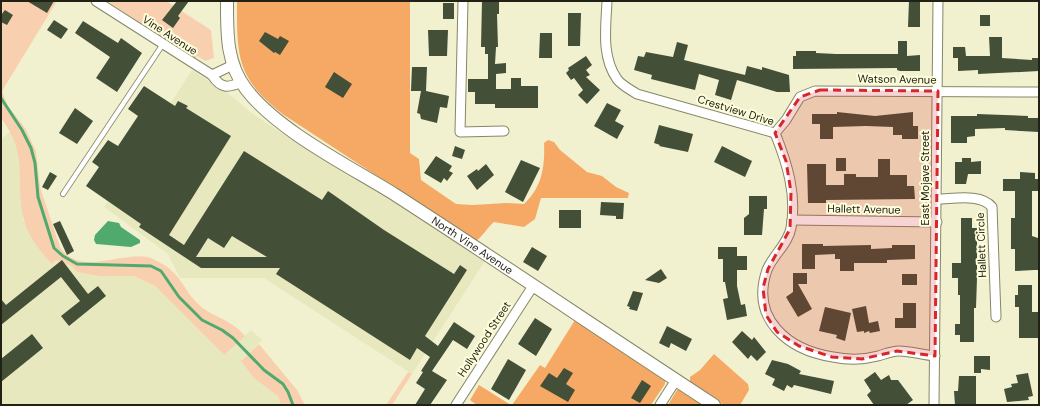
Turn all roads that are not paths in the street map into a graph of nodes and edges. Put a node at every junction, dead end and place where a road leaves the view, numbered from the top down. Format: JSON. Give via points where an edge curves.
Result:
{"nodes":[{"id":1,"x":96,"y":1,"type":"edge"},
{"id":2,"x":227,"y":1,"type":"edge"},
{"id":3,"x":463,"y":1,"type":"edge"},
{"id":4,"x":607,"y":1,"type":"edge"},
{"id":5,"x":938,"y":1,"type":"edge"},
{"id":6,"x":163,"y":44,"type":"junction"},
{"id":7,"x":233,"y":65,"type":"junction"},
{"id":8,"x":212,"y":75,"type":"junction"},
{"id":9,"x":240,"y":80,"type":"junction"},
{"id":10,"x":938,"y":91,"type":"junction"},
{"id":11,"x":1039,"y":92,"type":"edge"},
{"id":12,"x":504,"y":131,"type":"dead end"},
{"id":13,"x":775,"y":133,"type":"junction"},
{"id":14,"x":63,"y":194,"type":"dead end"},
{"id":15,"x":937,"y":199,"type":"junction"},
{"id":16,"x":792,"y":220,"type":"junction"},
{"id":17,"x":937,"y":222,"type":"junction"},
{"id":18,"x":533,"y":286,"type":"junction"},
{"id":19,"x":996,"y":317,"type":"dead end"},
{"id":20,"x":935,"y":356,"type":"junction"},
{"id":21,"x":676,"y":380,"type":"junction"},
{"id":22,"x":456,"y":405,"type":"edge"},
{"id":23,"x":660,"y":405,"type":"edge"},
{"id":24,"x":714,"y":405,"type":"edge"},
{"id":25,"x":934,"y":405,"type":"edge"}],
"edges":[{"from":1,"to":6,"type":"street","name":"Vine Avenue"},
{"from":2,"to":7,"type":"street","name":"North Vine Avenue","via":[[228,40]]},
{"from":3,"to":12,"type":"street","via":[[460,132]]},
{"from":4,"to":13,"type":"street","name":"Crestview Drive","via":[[608,62],[618,80],[637,94]]},
{"from":5,"to":10,"type":"street","name":"East Mojave Street"},
{"from":6,"to":8,"type":"street","name":"Vine Avenue"},
{"from":6,"to":14,"type":"lane"},
{"from":7,"to":8,"type":"street"},
{"from":7,"to":9,"type":"street","name":"North Vine Avenue"},
{"from":8,"to":9,"type":"street","name":"Vine Avenue","via":[[216,81],[227,87]]},
{"from":9,"to":18,"type":"street","name":"North Vine Avenue","via":[[253,97],[286,126]]},
{"from":10,"to":11,"type":"street","name":"Watson Avenue"},
{"from":10,"to":13,"type":"street","name":"Watson Avenue","via":[[815,90],[800,97]]},
{"from":10,"to":15,"type":"street","name":"East Mojave Street"},
{"from":13,"to":16,"type":"street","name":"Crestview Drive","via":[[790,179]]},
{"from":15,"to":17,"type":"street","name":"East Mojave Street"},
{"from":15,"to":19,"type":"street","name":"Hallett Circle","via":[[980,199],[988,201],[992,207]]},
{"from":16,"to":17,"type":"street","name":"Hallett Avenue"},
{"from":16,"to":20,"type":"street","name":"Crestview Drive","via":[[787,238],[768,269],[763,288],[766,315],[777,332],[799,346],[832,357],[862,359],[897,351]]},
{"from":17,"to":20,"type":"street","name":"East Mojave Street"},
{"from":18,"to":21,"type":"street","name":"North Vine Avenue"},
{"from":18,"to":22,"type":"street","name":"Hollywood Street"},
{"from":20,"to":25,"type":"street"},
{"from":21,"to":23,"type":"street"},
{"from":21,"to":24,"type":"street","name":"North Vine Avenue"}]}
